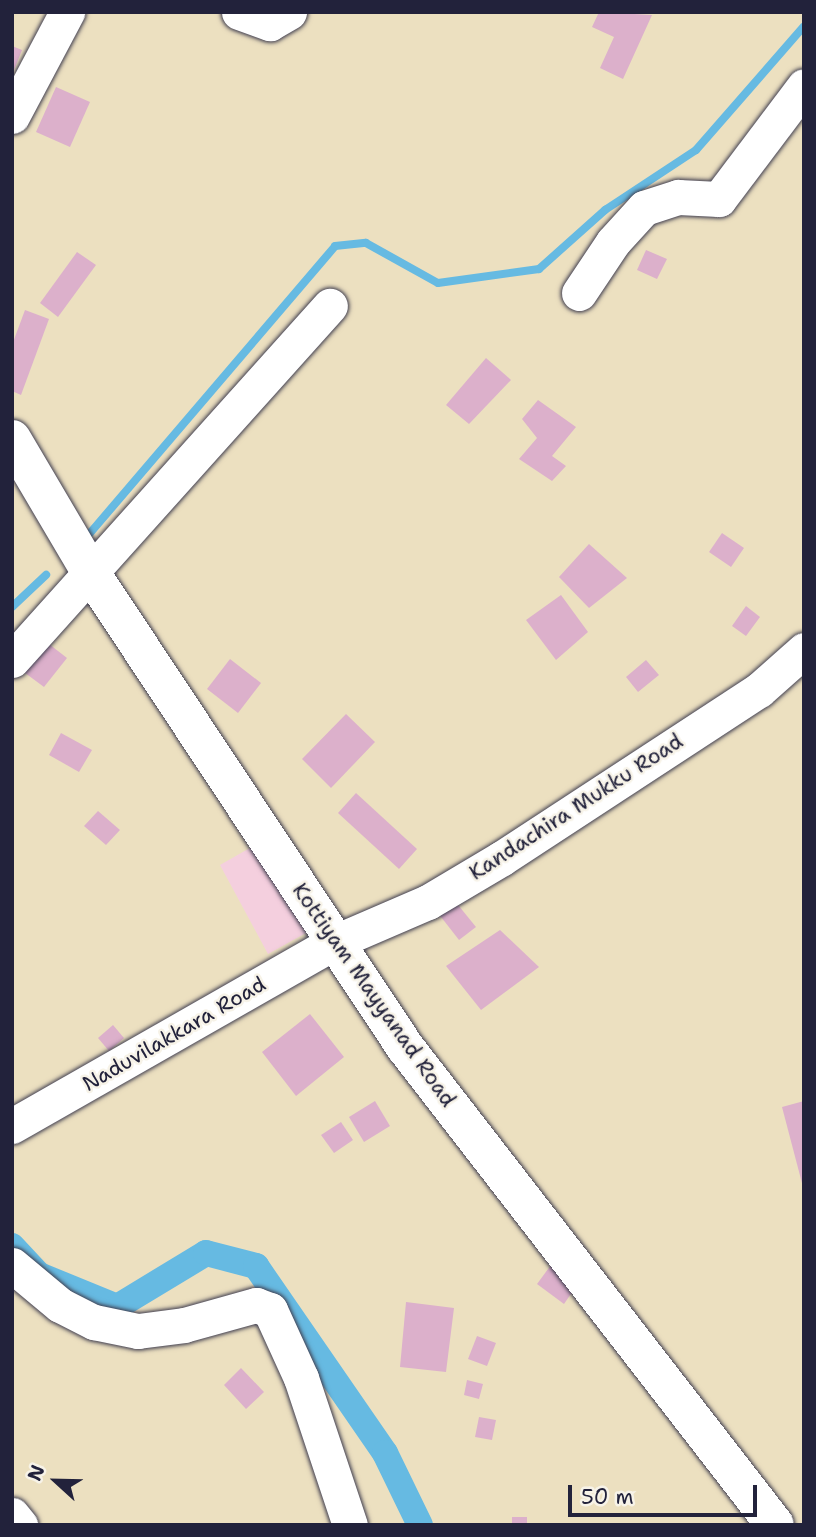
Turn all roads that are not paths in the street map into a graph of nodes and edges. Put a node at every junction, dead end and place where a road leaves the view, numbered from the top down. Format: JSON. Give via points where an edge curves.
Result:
{"nodes":[{"id":1,"x":67,"y":12,"type":"edge"},
{"id":2,"x":239,"y":12,"type":"edge"},
{"id":3,"x":289,"y":12,"type":"edge"},
{"id":4,"x":804,"y":86,"type":"edge"},
{"id":5,"x":12,"y":116,"type":"edge"},
{"id":6,"x":579,"y":293,"type":"dead end"},
{"id":7,"x":330,"y":306,"type":"dead end"},
{"id":8,"x":12,"y":439,"type":"edge"},
{"id":9,"x":91,"y":573,"type":"junction"},
{"id":10,"x":804,"y":650,"type":"edge"},
{"id":11,"x":12,"y":660,"type":"edge"},
{"id":12,"x":335,"y":942,"type":"junction"},
{"id":13,"x":12,"y":1126,"type":"edge"},
{"id":14,"x":12,"y":1265,"type":"edge"},
{"id":15,"x":12,"y":1515,"type":"edge"},
{"id":16,"x":20,"y":1525,"type":"edge"},
{"id":17,"x":351,"y":1525,"type":"edge"},
{"id":18,"x":775,"y":1525,"type":"edge"}],
"edges":[{"from":1,"to":5,"type":"street"},
{"from":2,"to":3,"type":"street","via":[[270,23]]},
{"from":4,"to":6,"type":"street","via":[[719,199],[678,197],[644,208],[613,242]]},
{"from":7,"to":9,"type":"street"},
{"from":8,"to":9,"type":"main road","name":"Kottiyam Mayyanad Road"},
{"from":9,"to":11,"type":"street"},
{"from":9,"to":12,"type":"main road","name":"Kottiyam Mayyanad Road"},
{"from":10,"to":12,"type":"street","name":"Kandachira Mukku Road","via":[[759,690],[502,858],[428,902]]},
{"from":12,"to":13,"type":"street","name":"Naduvilakkara Road"},
{"from":12,"to":18,"type":"main road","name":"Kottiyam Mayyanad Road","via":[[405,1047]]},
{"from":14,"to":17,"type":"street","via":[[60,1305],[94,1322],[138,1331],[184,1325],[256,1305],[270,1310],[301,1378]]},
{"from":15,"to":16,"type":"street"}]}
